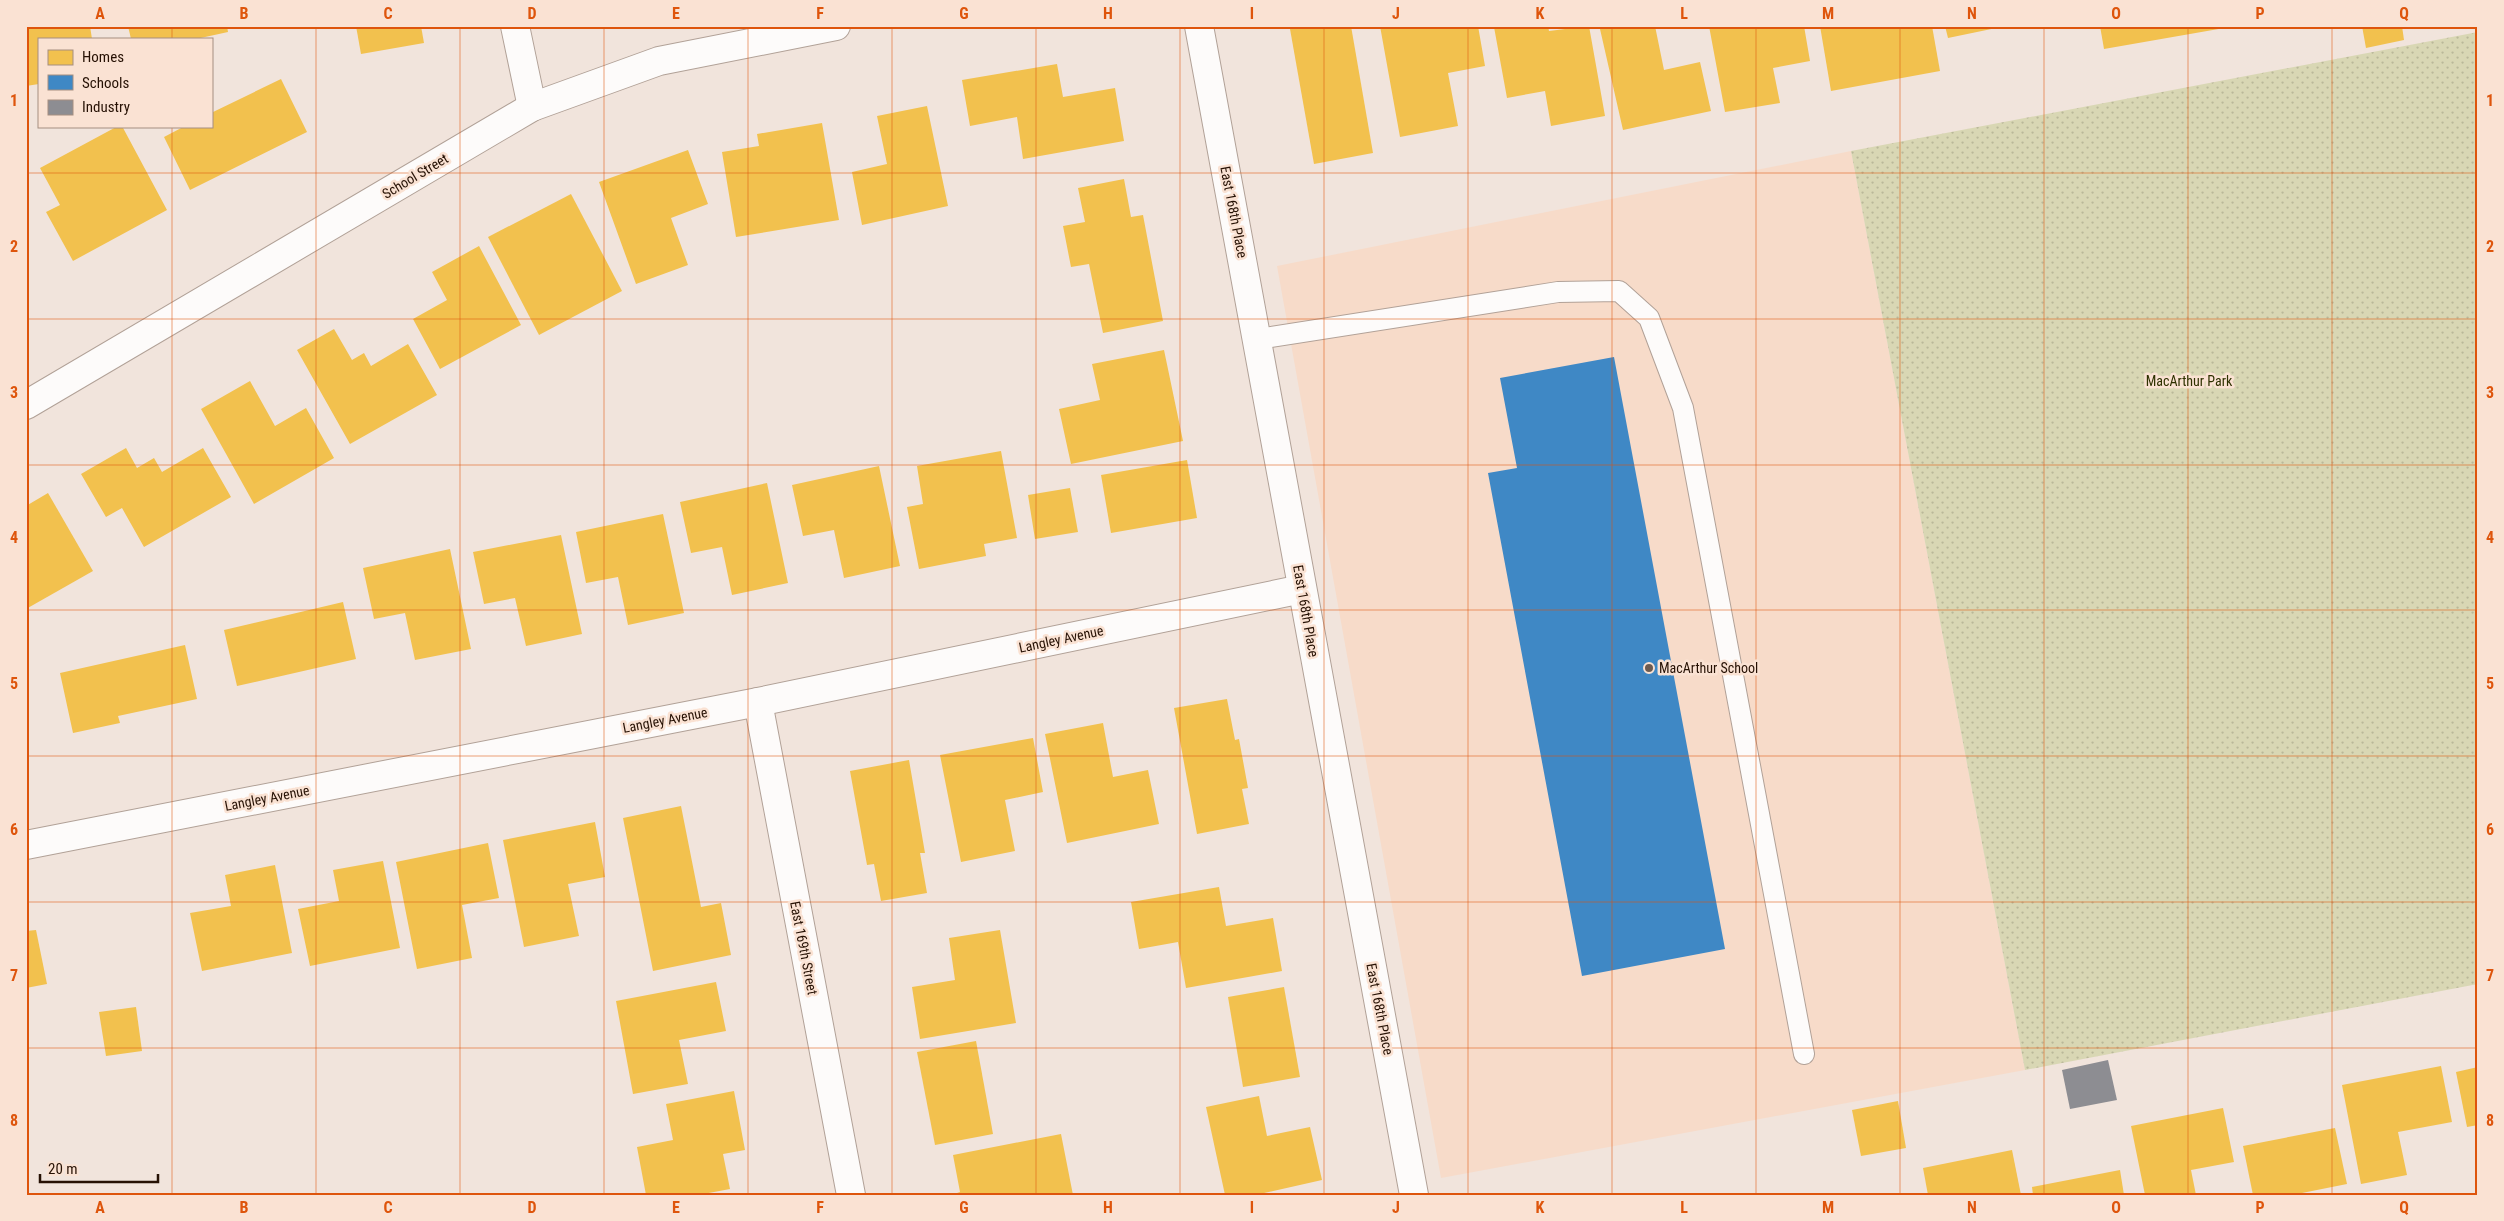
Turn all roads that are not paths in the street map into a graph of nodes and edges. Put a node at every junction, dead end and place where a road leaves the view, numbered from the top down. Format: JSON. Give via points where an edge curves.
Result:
{"nodes":[{"id":1,"x":515,"y":26,"type":"edge"},
{"id":2,"x":836,"y":26,"type":"edge"},
{"id":3,"x":1199,"y":26,"type":"edge"},
{"id":4,"x":532,"y":106,"type":"junction"},
{"id":5,"x":1258,"y":339,"type":"junction"},
{"id":6,"x":26,"y":405,"type":"edge"},
{"id":7,"x":1302,"y":589,"type":"junction"},
{"id":8,"x":758,"y":702,"type":"junction"},
{"id":9,"x":26,"y":845,"type":"edge"},
{"id":10,"x":1804,"y":1054,"type":"dead end"},
{"id":11,"x":851,"y":1195,"type":"edge"},
{"id":12,"x":1414,"y":1195,"type":"edge"}],
"edges":[{"from":1,"to":4,"type":"street"},
{"from":2,"to":4,"type":"street","name":"School Street","via":[[659,62]]},
{"from":3,"to":5,"type":"street","name":"East 168th Place"},
{"from":4,"to":6,"type":"street","name":"School Street"},
{"from":5,"to":7,"type":"street","name":"East 168th Place"},
{"from":5,"to":10,"type":"lane","via":[[1558,292],[1619,291],[1649,318],[1684,408]]},
{"from":7,"to":8,"type":"street","name":"Langley Avenue"},
{"from":7,"to":12,"type":"street","name":"East 168th Place"},
{"from":8,"to":9,"type":"street","name":"Langley Avenue"},
{"from":8,"to":11,"type":"street","name":"East 169th Street"}]}
